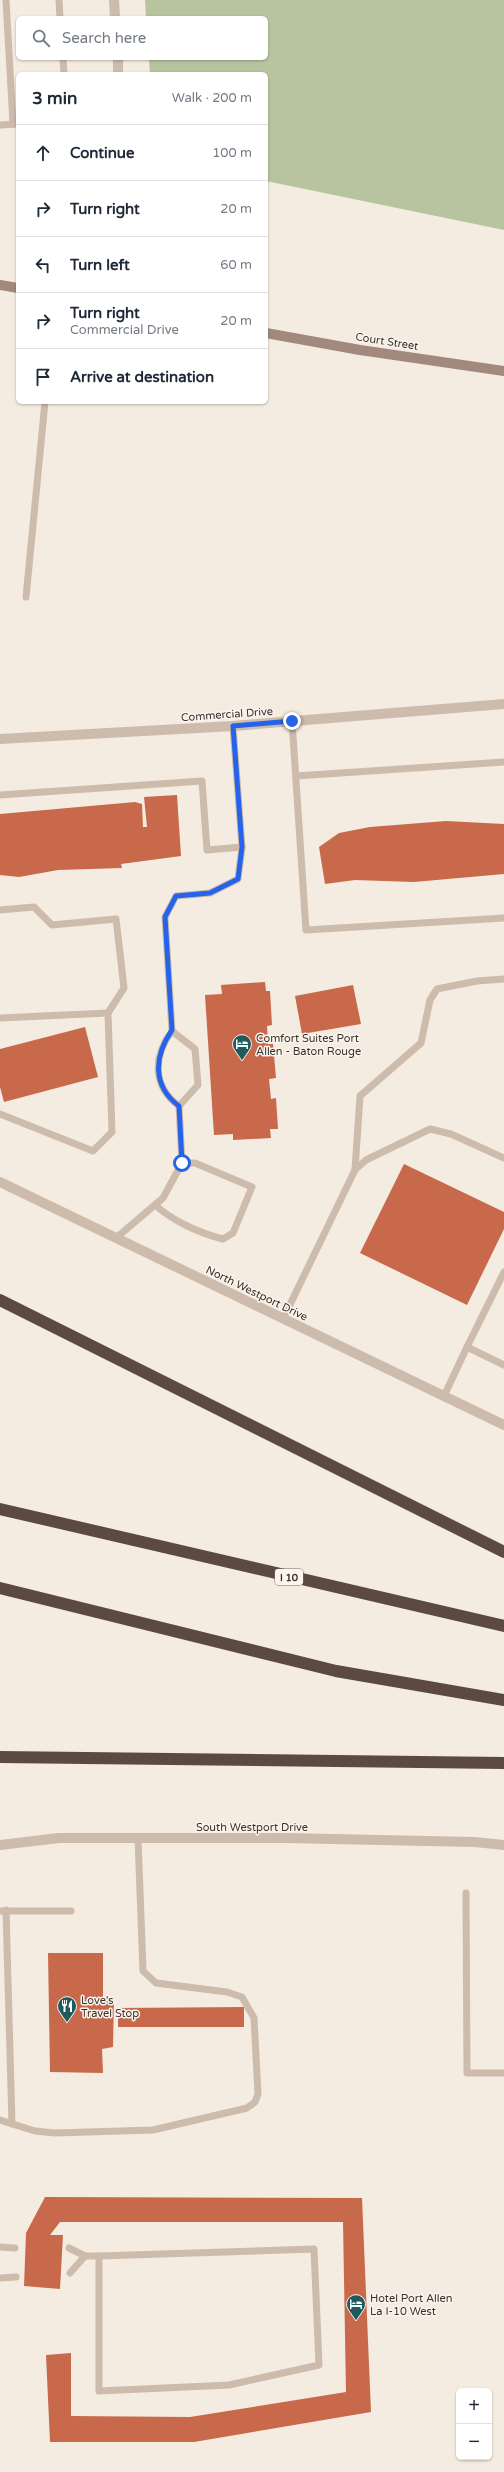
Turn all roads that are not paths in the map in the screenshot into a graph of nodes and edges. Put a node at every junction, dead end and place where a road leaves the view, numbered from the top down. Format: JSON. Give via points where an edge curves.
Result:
{"nodes":[{"id":1,"x":6,"y":0,"type":"edge"},
{"id":2,"x":59,"y":0,"type":"edge"},
{"id":3,"x":114,"y":0,"type":"edge"},
{"id":4,"x":60,"y":16,"type":"edge"},
{"id":5,"x":115,"y":16,"type":"edge"},
{"id":6,"x":63,"y":60,"type":"edge"},
{"id":7,"x":118,"y":60,"type":"edge"},
{"id":8,"x":64,"y":72,"type":"edge"},
{"id":9,"x":118,"y":72,"type":"edge"},
{"id":10,"x":16,"y":124,"type":"edge"},
{"id":11,"x":0,"y":125,"type":"edge"},
{"id":12,"x":0,"y":285,"type":"edge"},
{"id":13,"x":16,"y":288,"type":"edge"},
{"id":14,"x":268,"y":333,"type":"edge"},
{"id":15,"x":504,"y":371,"type":"edge"},
{"id":16,"x":45,"y":404,"type":"edge"},
{"id":17,"x":26,"y":596,"type":"dead end"},
{"id":18,"x":504,"y":704,"type":"edge"},
{"id":19,"x":292,"y":721,"type":"junction"},
{"id":20,"x":233,"y":726,"type":"junction"},
{"id":21,"x":0,"y":739,"type":"edge"},
{"id":22,"x":504,"y":762,"type":"edge"},
{"id":23,"x":296,"y":776,"type":"junction"},
{"id":24,"x":0,"y":795,"type":"edge"},
{"id":25,"x":242,"y":847,"type":"junction"},
{"id":26,"x":0,"y":910,"type":"edge"},
{"id":27,"x":504,"y":918,"type":"edge"},
{"id":28,"x":504,"y":978,"type":"edge"},
{"id":29,"x":108,"y":1013,"type":"junction"},
{"id":30,"x":0,"y":1018,"type":"edge"},
{"id":31,"x":172,"y":1030,"type":"junction"},
{"id":32,"x":179,"y":1106,"type":"junction"},
{"id":33,"x":0,"y":1114,"type":"edge"},
{"id":34,"x":504,"y":1158,"type":"edge"},
{"id":35,"x":182,"y":1163,"type":"junction"},
{"id":36,"x":355,"y":1170,"type":"junction"},
{"id":37,"x":0,"y":1182,"type":"edge"},
{"id":38,"x":155,"y":1205,"type":"junction"},
{"id":39,"x":116,"y":1238,"type":"junction"},
{"id":40,"x":504,"y":1272,"type":"edge"},
{"id":41,"x":0,"y":1300,"type":"edge"},
{"id":42,"x":283,"y":1319,"type":"junction"},
{"id":43,"x":467,"y":1347,"type":"junction"},
{"id":44,"x":504,"y":1365,"type":"edge"},
{"id":45,"x":444,"y":1396,"type":"junction"},
{"id":46,"x":504,"y":1425,"type":"edge"},
{"id":47,"x":0,"y":1509,"type":"edge"},
{"id":48,"x":504,"y":1552,"type":"edge"},
{"id":49,"x":0,"y":1588,"type":"edge"},
{"id":50,"x":504,"y":1626,"type":"edge"},
{"id":51,"x":504,"y":1700,"type":"edge"},
{"id":52,"x":0,"y":1757,"type":"edge"},
{"id":53,"x":504,"y":1763,"type":"edge"},
{"id":54,"x":138,"y":1838,"type":"junction"},
{"id":55,"x":0,"y":1845,"type":"edge"},
{"id":56,"x":504,"y":1845,"type":"edge"},
{"id":57,"x":466,"y":1893,"type":"dead end"},
{"id":58,"x":3,"y":1910,"type":"edge"},
{"id":59,"x":71,"y":1911,"type":"dead end"},
{"id":60,"x":504,"y":2073,"type":"edge"},
{"id":61,"x":0,"y":2120,"type":"edge"},
{"id":62,"x":12,"y":2124,"type":"junction"},
{"id":63,"x":0,"y":2247,"type":"edge"},
{"id":64,"x":15,"y":2248,"type":"dead end"},
{"id":65,"x":69,"y":2248,"type":"dead end"},
{"id":66,"x":85,"y":2256,"type":"junction"},
{"id":67,"x":99,"y":2256,"type":"junction"},
{"id":68,"x":70,"y":2273,"type":"dead end"},
{"id":69,"x":16,"y":2277,"type":"dead end"},
{"id":70,"x":0,"y":2278,"type":"edge"}],
"edges":[{"from":1,"to":10,"type":"lane"},
{"from":2,"to":4,"type":"lane"},
{"from":3,"to":5,"type":"street"},
{"from":6,"to":8,"type":"lane"},
{"from":7,"to":9,"type":"street"},
{"from":10,"to":11,"type":"lane"},
{"from":12,"to":13,"type":"main road"},
{"from":14,"to":15,"type":"main road","name":"Court Street"},
{"from":16,"to":17,"type":"lane"},
{"from":18,"to":19,"type":"street","name":"Commercial Drive"},
{"from":19,"to":20,"type":"street","name":"Commercial Drive"},
{"from":19,"to":23,"type":"lane"},
{"from":20,"to":21,"type":"street","name":"Commercial Drive"},
{"from":20,"to":25,"type":"lane"},
{"from":22,"to":23,"type":"lane"},
{"from":23,"to":27,"type":"lane","via":[[306,930]]},
{"from":24,"to":25,"type":"lane","via":[[202,781],[207,850]]},
{"from":25,"to":31,"type":"lane","via":[[238,879],[210,893],[176,896],[165,917]]},
{"from":26,"to":29,"type":"lane","via":[[34,907],[52,924],[116,919],[124,988]]},
{"from":28,"to":36,"type":"lane","via":[[438,989],[430,1000],[421,1043],[360,1096]]},
{"from":29,"to":30,"type":"lane"},
{"from":29,"to":33,"type":"lane","via":[[112,1132],[93,1152]]},
{"from":31,"to":32,"type":"lane","via":[[158,1059],[161,1088]]},
{"from":31,"to":32,"type":"lane","via":[[195,1049],[198,1085]]},
{"from":32,"to":35,"type":"lane"},
{"from":34,"to":36,"type":"lane","via":[[451,1134],[430,1128],[366,1160]]},
{"from":35,"to":38,"type":"lane","via":[[163,1198]]},
{"from":35,"to":38,"type":"lane","via":[[195,1163],[252,1187],[234,1233],[223,1239],[211,1236],[166,1215]]},
{"from":36,"to":42,"type":"lane"},
{"from":37,"to":39,"type":"street","name":"North Westport Drive"},
{"from":38,"to":39,"type":"lane"},
{"from":39,"to":42,"type":"street","name":"North Westport Drive"},
{"from":40,"to":43,"type":"lane"},
{"from":41,"to":48,"type":"highway"},
{"from":42,"to":45,"type":"street","name":"North Westport Drive"},
{"from":43,"to":44,"type":"lane"},
{"from":43,"to":45,"type":"lane"},
{"from":45,"to":46,"type":"street","name":"North Westport Drive"},
{"from":47,"to":50,"type":"highway","number":"I 10"},
{"from":49,"to":51,"type":"highway","via":[[336,1671]]},
{"from":52,"to":53,"type":"highway"},
{"from":54,"to":55,"type":"street","name":"South Westport Drive","via":[[59,1838]]},
{"from":54,"to":56,"type":"street","name":"South Westport Drive","via":[[468,1842]]},
{"from":54,"to":62,"type":"lane","via":[[143,1971],[156,1983],[227,1992],[242,1997],[254,2018],[258,2094],[255,2102],[247,2108],[153,2130],[55,2133],[35,2131]]},
{"from":57,"to":60,"type":"lane","via":[[467,2073]]},
{"from":58,"to":59,"type":"lane"},
{"from":58,"to":62,"type":"lane"},
{"from":61,"to":62,"type":"lane"},
{"from":63,"to":64,"type":"lane"},
{"from":65,"to":66,"type":"lane"},
{"from":66,"to":67,"type":"lane"},
{"from":66,"to":68,"type":"lane"},
{"from":67,"to":67,"type":"lane","via":[[314,2249],[319,2365],[229,2385],[99,2391]]},
{"from":69,"to":70,"type":"lane"}]}
